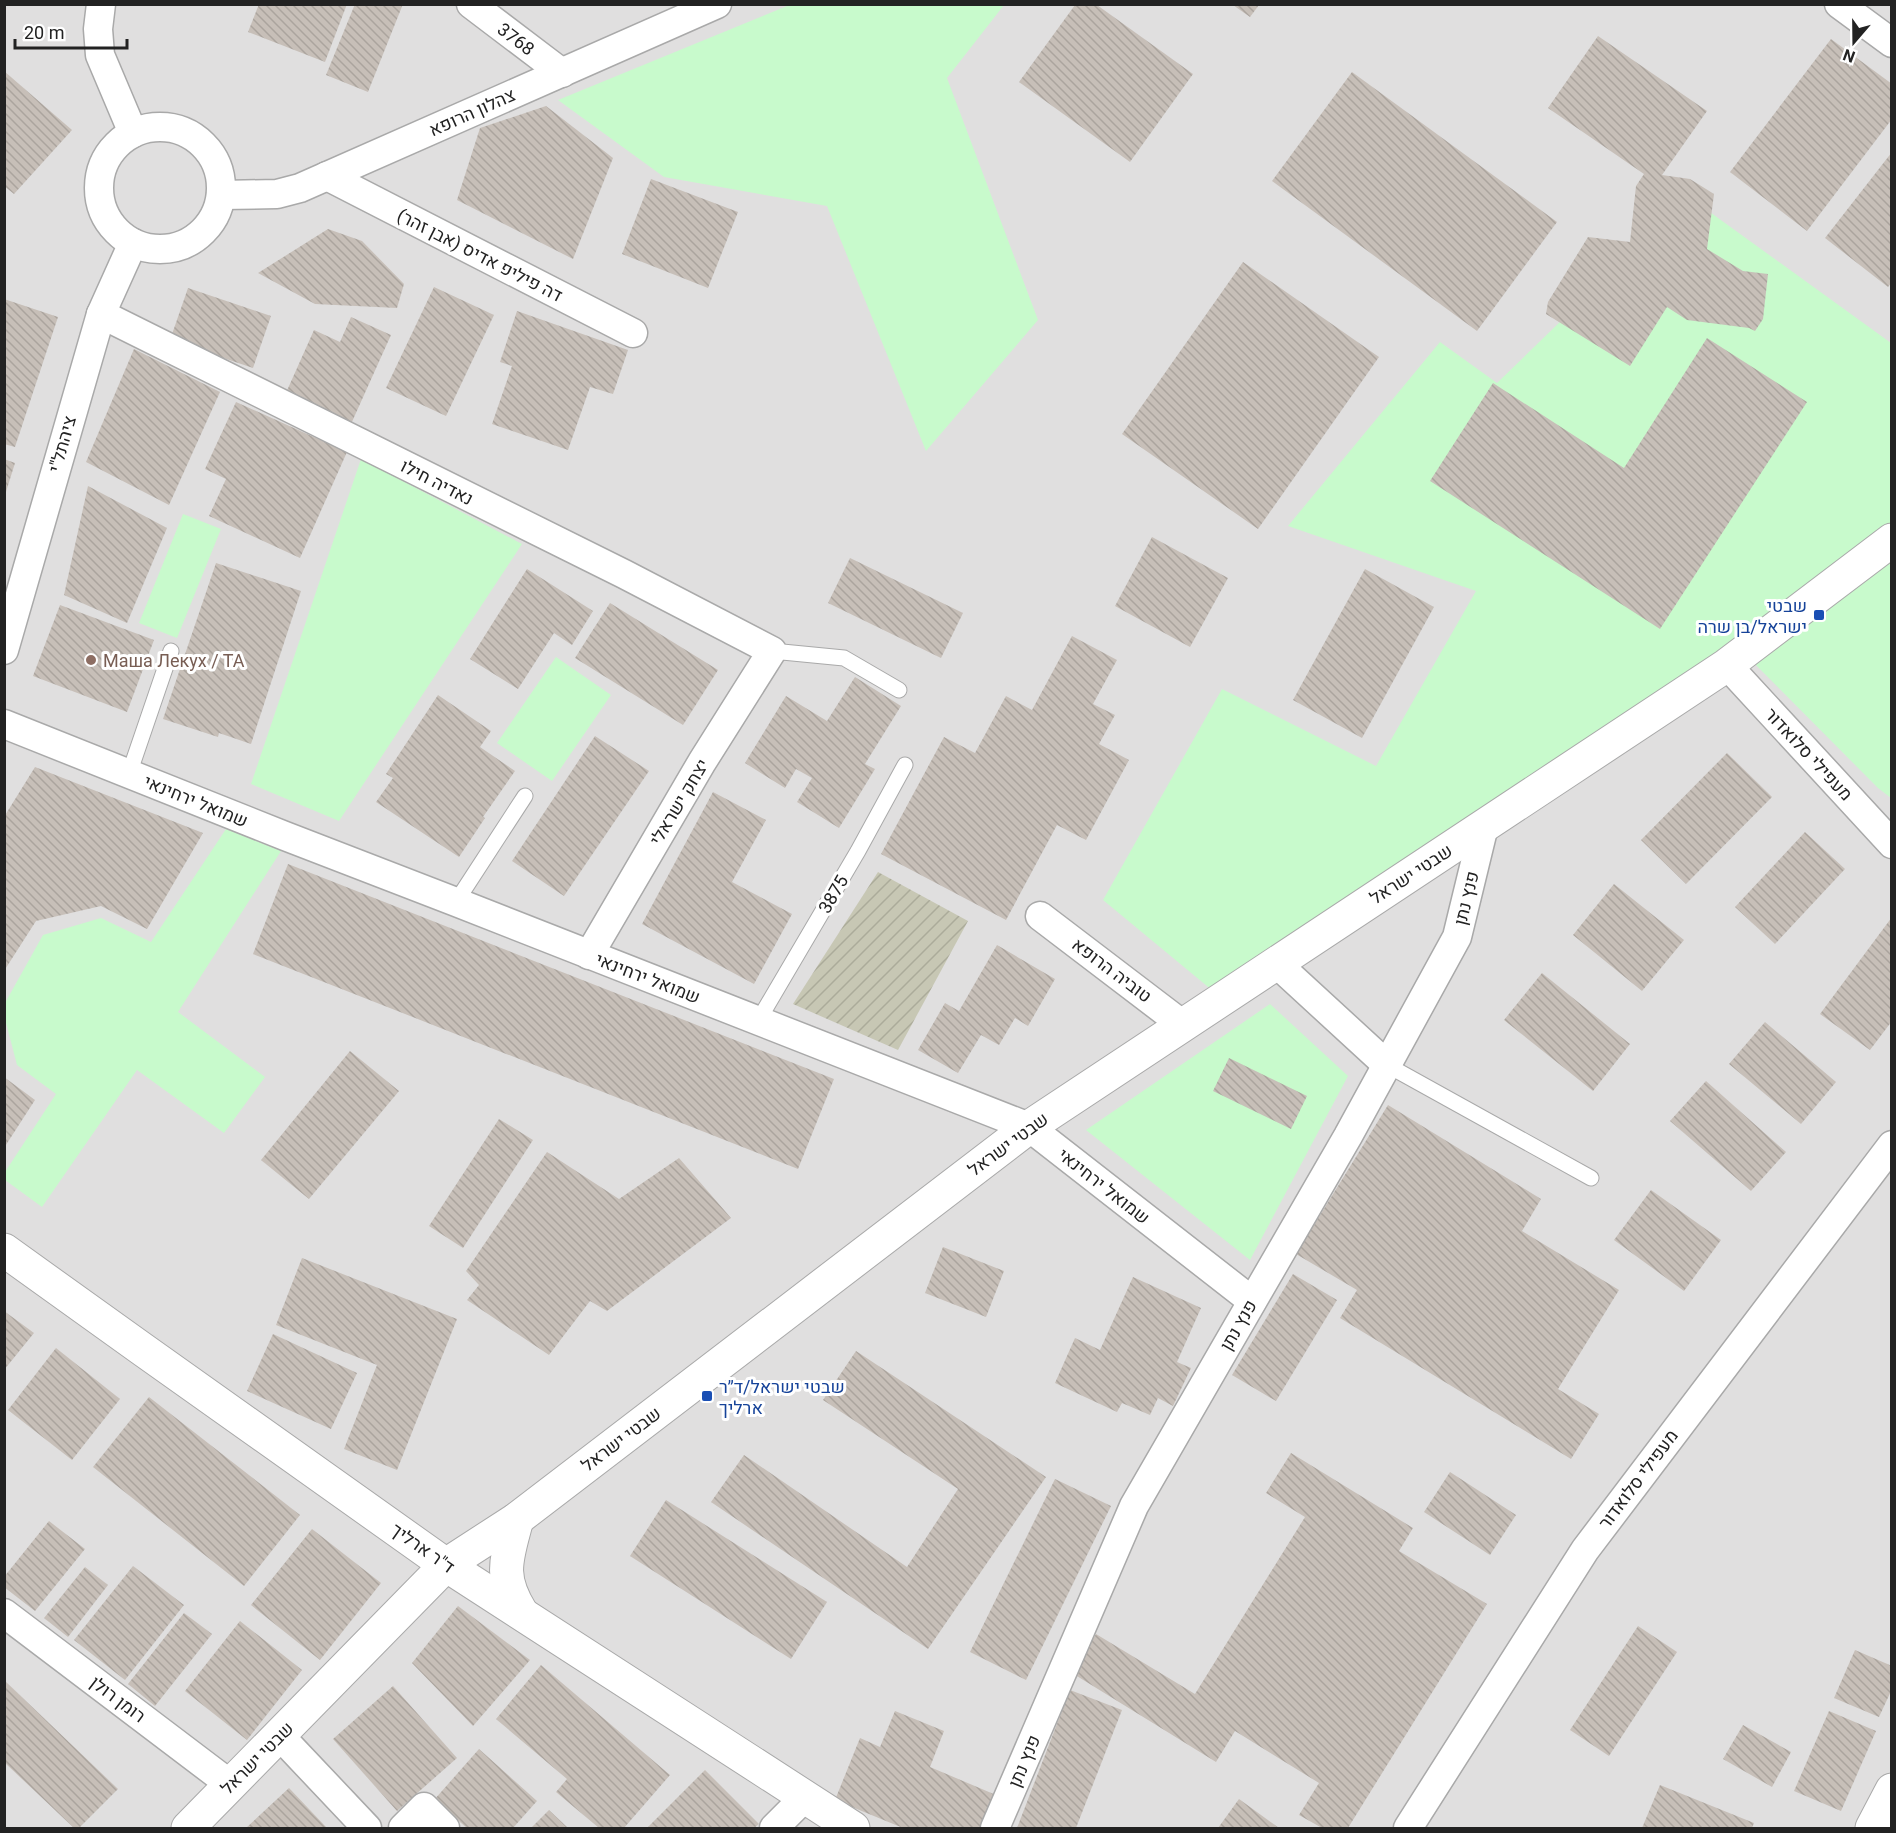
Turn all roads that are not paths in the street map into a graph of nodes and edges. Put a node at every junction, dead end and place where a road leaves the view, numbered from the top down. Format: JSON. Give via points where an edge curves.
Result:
{"nodes":[{"id":1,"x":101,"y":4,"type":"edge"},
{"id":2,"x":471,"y":4,"type":"edge"},
{"id":3,"x":717,"y":4,"type":"edge"},
{"id":4,"x":1839,"y":4,"type":"edge"},
{"id":5,"x":1892,"y":43,"type":"edge"},
{"id":6,"x":562,"y":73,"type":"junction"},
{"id":7,"x":132,"y":133,"type":"junction"},
{"id":8,"x":327,"y":176,"type":"junction"},
{"id":9,"x":221,"y":195,"type":"junction"},
{"id":10,"x":133,"y":243,"type":"junction"},
{"id":11,"x":100,"y":314,"type":"junction"},
{"id":12,"x":633,"y":333,"type":"dead end"},
{"id":13,"x":1892,"y":540,"type":"edge"},
{"id":14,"x":4,"y":650,"type":"edge"},
{"id":15,"x":171,"y":651,"type":"dead end"},
{"id":16,"x":772,"y":651,"type":"junction"},
{"id":17,"x":1727,"y":665,"type":"junction"},
{"id":18,"x":899,"y":690,"type":"dead end"},
{"id":19,"x":4,"y":724,"type":"edge"},
{"id":20,"x":905,"y":765,"type":"dead end"},
{"id":21,"x":129,"y":774,"type":"junction"},
{"id":22,"x":525,"y":796,"type":"dead end"},
{"id":23,"x":1484,"y":826,"type":"junction"},
{"id":24,"x":1892,"y":844,"type":"edge"},
{"id":25,"x":456,"y":902,"type":"junction"},
{"id":26,"x":1040,"y":916,"type":"dead end"},
{"id":27,"x":589,"y":955,"type":"junction"},
{"id":28,"x":1276,"y":963,"type":"junction"},
{"id":29,"x":758,"y":1021,"type":"junction"},
{"id":30,"x":1183,"y":1025,"type":"junction"},
{"id":31,"x":1387,"y":1065,"type":"junction"},
{"id":32,"x":1029,"y":1127,"type":"junction"},
{"id":33,"x":1892,"y":1145,"type":"edge"},
{"id":34,"x":1590,"y":1178,"type":"dead end"},
{"id":35,"x":4,"y":1250,"type":"edge"},
{"id":36,"x":1252,"y":1301,"type":"junction"},
{"id":37,"x":517,"y":1519,"type":"junction"},
{"id":38,"x":447,"y":1565,"type":"junction"},
{"id":39,"x":521,"y":1612,"type":"junction"},
{"id":40,"x":4,"y":1613,"type":"edge"},
{"id":41,"x":280,"y":1736,"type":"junction"},
{"id":42,"x":231,"y":1785,"type":"junction"},
{"id":43,"x":1892,"y":1790,"type":"edge"},
{"id":44,"x":805,"y":1797,"type":"junction"},
{"id":45,"x":188,"y":1828,"type":"edge"},
{"id":46,"x":368,"y":1828,"type":"edge"},
{"id":47,"x":403,"y":1828,"type":"edge"},
{"id":48,"x":445,"y":1828,"type":"edge"},
{"id":49,"x":774,"y":1828,"type":"edge"},
{"id":50,"x":852,"y":1828,"type":"edge"},
{"id":51,"x":995,"y":1828,"type":"edge"},
{"id":52,"x":1408,"y":1828,"type":"edge"},
{"id":53,"x":1872,"y":1828,"type":"edge"}],
"edges":[{"from":1,"to":7,"type":"street","via":[[100,55]]},
{"from":2,"to":6,"type":"street","name":"3768"},
{"from":3,"to":6,"type":"street","name":"צהלון הרופא"},
{"from":4,"to":5,"type":"street"},
{"from":6,"to":8,"type":"street","name":"צהלון הרופא"},
{"from":7,"to":9,"type":"street","via":[[170,128],[203,144],[220,176]]},
{"from":7,"to":10,"type":"street","via":[[116,144],[105,160],[99,178],[99,198],[105,217]]},
{"from":8,"to":9,"type":"street","name":"צהלון הרופא","via":[[278,194]]},
{"from":8,"to":12,"type":"street","name":"דה פיליפ אדיס (אבן זהר)"},
{"from":9,"to":10,"type":"street","via":[[211,222],[190,242],[152,250]]},
{"from":10,"to":11,"type":"street","name":"ציהתל\"י"},
{"from":11,"to":14,"type":"street","name":"ציהתל\"י"},
{"from":11,"to":16,"type":"street","name":"נאדיה חילו"},
{"from":13,"to":17,"type":"street","name":"שבטי ישראל"},
{"from":15,"to":21,"type":"lane"},
{"from":16,"to":18,"type":"lane","via":[[844,658]]},
{"from":16,"to":27,"type":"street","name":"יצחק ישראלי"},
{"from":17,"to":23,"type":"street","name":"שבטי ישראל"},
{"from":17,"to":24,"type":"street","name":"מעפילי סלואדור"},
{"from":19,"to":21,"type":"street","name":"שמואל ירחינאי"},
{"from":20,"to":29,"type":"lane","name":"3875"},
{"from":21,"to":25,"type":"street","name":"שמואל ירחינאי"},
{"from":22,"to":25,"type":"lane"},
{"from":23,"to":28,"type":"street","name":"שבטי ישראל"},
{"from":23,"to":31,"type":"street","name":"פנץ נתן","via":[[1457,937]]},
{"from":25,"to":27,"type":"street","name":"שמואל ירחינאי"},
{"from":26,"to":30,"type":"street","name":"טוביה הרופא"},
{"from":27,"to":29,"type":"street","name":"שמואל ירחינאי"},
{"from":28,"to":30,"type":"street","name":"שבטי ישראל"},
{"from":28,"to":31,"type":"street"},
{"from":29,"to":32,"type":"street","name":"שמואל ירחינאי"},
{"from":30,"to":32,"type":"street","name":"שבטי ישראל"},
{"from":31,"to":34,"type":"lane"},
{"from":31,"to":36,"type":"street","name":"פנץ נתן"},
{"from":32,"to":36,"type":"street","name":"שמואל ירחינאי"},
{"from":32,"to":37,"type":"street","name":"שבטי ישראל"},
{"from":33,"to":52,"type":"street","name":"מעפילי סלואדור","via":[[1585,1550]]},
{"from":35,"to":38,"type":"street","name":"ד\"ר ארליך"},
{"from":36,"to":51,"type":"street","name":"פנץ נתן","via":[[1134,1506]]},
{"from":37,"to":38,"type":"street","name":"שבטי ישראל"},
{"from":37,"to":39,"type":"street","via":[[506,1563],[509,1593]]},
{"from":38,"to":39,"type":"street","name":"ד\"ר ארליך"},
{"from":38,"to":41,"type":"street","name":"שבטי ישראל"},
{"from":39,"to":44,"type":"street","name":"ד\"ר ארליך"},
{"from":40,"to":42,"type":"street","name":"רומן רולן"},
{"from":41,"to":42,"type":"street","name":"שבטי ישראל"},
{"from":41,"to":46,"type":"street"},
{"from":42,"to":45,"type":"street","name":"שבטי ישראל"},
{"from":43,"to":53,"type":"street"},
{"from":44,"to":49,"type":"street"},
{"from":44,"to":50,"type":"street","name":"ד\"ר ארליך"},
{"from":47,"to":48,"type":"street","via":[[424,1807]]}]}
